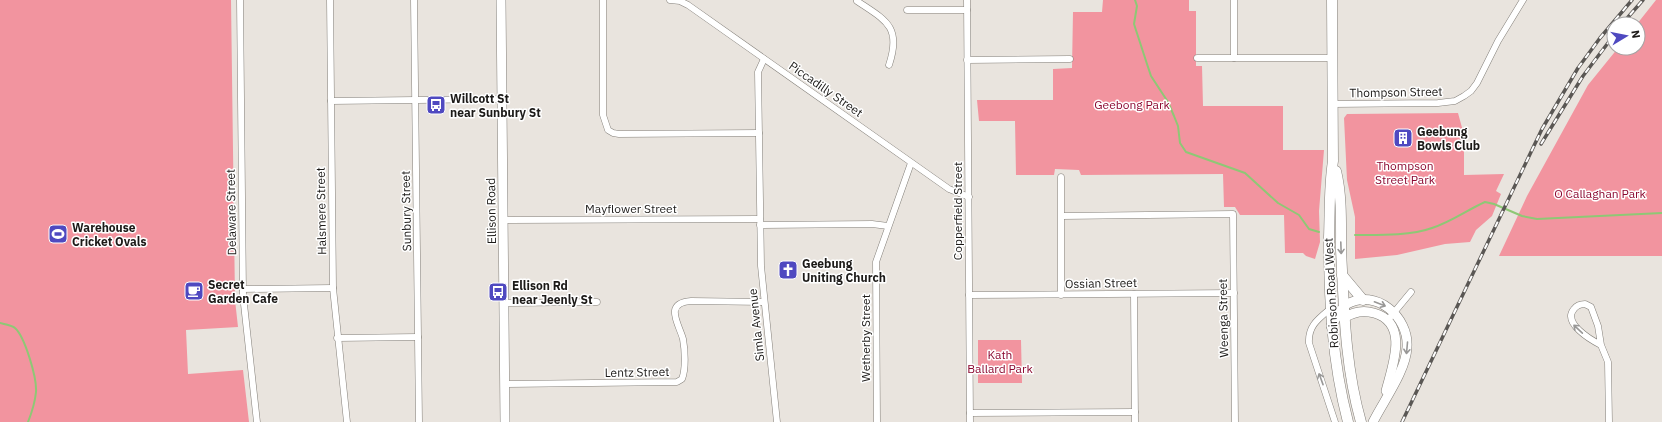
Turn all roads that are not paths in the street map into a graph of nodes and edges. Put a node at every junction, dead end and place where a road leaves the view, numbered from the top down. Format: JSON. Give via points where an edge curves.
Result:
{"nodes":[{"id":1,"x":240,"y":0,"type":"edge"},
{"id":2,"x":330,"y":0,"type":"edge"},
{"id":3,"x":414,"y":0,"type":"edge"},
{"id":4,"x":501,"y":0,"type":"edge"},
{"id":5,"x":603,"y":0,"type":"edge"},
{"id":6,"x":670,"y":0,"type":"edge"},
{"id":7,"x":967,"y":0,"type":"edge"},
{"id":8,"x":1234,"y":0,"type":"edge"},
{"id":9,"x":1332,"y":0,"type":"edge"},
{"id":10,"x":1523,"y":0,"type":"edge"},
{"id":11,"x":857,"y":1,"type":"edge"},
{"id":12,"x":907,"y":10,"type":"dead end"},
{"id":13,"x":967,"y":10,"type":"junction"},
{"id":14,"x":1197,"y":58,"type":"dead end"},
{"id":15,"x":1234,"y":58,"type":"junction"},
{"id":16,"x":1332,"y":58,"type":"junction"},
{"id":17,"x":764,"y":59,"type":"junction"},
{"id":18,"x":1070,"y":59,"type":"dead end"},
{"id":19,"x":967,"y":60,"type":"junction"},
{"id":20,"x":889,"y":65,"type":"dead end"},
{"id":21,"x":415,"y":100,"type":"junction"},
{"id":22,"x":502,"y":100,"type":"junction"},
{"id":23,"x":331,"y":102,"type":"junction"},
{"id":24,"x":1333,"y":104,"type":"junction"},
{"id":25,"x":608,"y":130,"type":"junction"},
{"id":26,"x":759,"y":133,"type":"junction"},
{"id":27,"x":602,"y":135,"type":"dead end"},
{"id":28,"x":1334,"y":161,"type":"junction"},
{"id":29,"x":911,"y":163,"type":"junction"},
{"id":30,"x":1061,"y":177,"type":"dead end"},
{"id":31,"x":969,"y":197,"type":"junction"},
{"id":32,"x":1062,"y":216,"type":"junction"},
{"id":33,"x":503,"y":220,"type":"junction"},
{"id":34,"x":760,"y":222,"type":"junction"},
{"id":35,"x":888,"y":226,"type":"junction"},
{"id":36,"x":1342,"y":275,"type":"junction"},
{"id":37,"x":333,"y":288,"type":"junction"},
{"id":38,"x":243,"y":289,"type":"junction"},
{"id":39,"x":1411,"y":292,"type":"dead end"},
{"id":40,"x":1234,"y":293,"type":"junction"},
{"id":41,"x":1134,"y":294,"type":"junction"},
{"id":42,"x":969,"y":295,"type":"junction"},
{"id":43,"x":1061,"y":295,"type":"junction"},
{"id":44,"x":1363,"y":300,"type":"junction"},
{"id":45,"x":597,"y":302,"type":"dead end"},
{"id":46,"x":764,"y":302,"type":"junction"},
{"id":47,"x":504,"y":303,"type":"junction"},
{"id":48,"x":1344,"y":307,"type":"junction"},
{"id":49,"x":1330,"y":309,"type":"junction"},
{"id":50,"x":1394,"y":313,"type":"junction"},
{"id":51,"x":1344,"y":318,"type":"junction"},
{"id":52,"x":1387,"y":321,"type":"junction"},
{"id":53,"x":1331,"y":326,"type":"junction"},
{"id":54,"x":418,"y":337,"type":"junction"},
{"id":55,"x":337,"y":338,"type":"junction"},
{"id":56,"x":1601,"y":345,"type":"junction"},
{"id":57,"x":505,"y":384,"type":"junction"},
{"id":58,"x":1383,"y":403,"type":"junction"},
{"id":59,"x":1135,"y":412,"type":"junction"},
{"id":60,"x":970,"y":413,"type":"junction"},
{"id":61,"x":257,"y":422,"type":"edge"},
{"id":62,"x":347,"y":422,"type":"edge"},
{"id":63,"x":418,"y":422,"type":"edge"},
{"id":64,"x":505,"y":422,"type":"edge"},
{"id":65,"x":777,"y":422,"type":"edge"},
{"id":66,"x":877,"y":422,"type":"edge"},
{"id":67,"x":970,"y":422,"type":"edge"},
{"id":68,"x":1135,"y":422,"type":"edge"},
{"id":69,"x":1235,"y":422,"type":"edge"},
{"id":70,"x":1335,"y":422,"type":"edge"},
{"id":71,"x":1348,"y":422,"type":"edge"},
{"id":72,"x":1361,"y":422,"type":"edge"},
{"id":73,"x":1373,"y":422,"type":"edge"},
{"id":74,"x":1609,"y":422,"type":"edge"}],
"edges":[{"from":1,"to":38,"type":"street","name":"Delaware Street"},
{"from":2,"to":23,"type":"street","name":"Halsmere Street"},
{"from":3,"to":21,"type":"street","name":"Sunbury Street"},
{"from":4,"to":22,"type":"street","name":"Ellison Road"},
{"from":5,"to":25,"type":"street","via":[[603,115]]},
{"from":6,"to":17,"type":"street","name":"Piccadilly Street","via":[[688,5]]},
{"from":7,"to":13,"type":"street","name":"Copperfield Street"},
{"from":8,"to":15,"type":"street"},
{"from":9,"to":16,"type":"main road","name":"Robinson Road West"},
{"from":10,"to":24,"type":"street","name":"Thompson Street","via":[[1477,83],[1455,101]]},
{"from":11,"to":20,"type":"street","via":[[883,18],[891,27],[893,44]]},
{"from":12,"to":13,"type":"street"},
{"from":13,"to":19,"type":"street","name":"Copperfield Street"},
{"from":14,"to":15,"type":"street"},
{"from":15,"to":16,"type":"street"},
{"from":16,"to":24,"type":"main road","name":"Robinson Road West"},
{"from":17,"to":26,"type":"street","name":"Simla Avenue","via":[[758,72]]},
{"from":17,"to":29,"type":"street","name":"Piccadilly Street"},
{"from":18,"to":19,"type":"street"},
{"from":19,"to":31,"type":"street","name":"Copperfield Street"},
{"from":21,"to":22,"type":"street"},
{"from":21,"to":23,"type":"street"},
{"from":21,"to":54,"type":"street","name":"Sunbury Street"},
{"from":22,"to":33,"type":"street","name":"Ellison Road"},
{"from":23,"to":37,"type":"street","name":"Halsmere Street"},
{"from":24,"to":28,"type":"main road","name":"Robinson Road West"},
{"from":25,"to":26,"type":"street","via":[[619,134]]},
{"from":25,"to":27,"type":"street"},
{"from":26,"to":34,"type":"street","name":"Simla Avenue"},
{"from":28,"to":36,"type":"main road","name":"Robinson Road West","one_way":true,"via":[[1339,194]]},
{"from":28,"to":49,"type":"main road","name":"Robinson Road West","via":[[1331,173]]},
{"from":29,"to":31,"type":"street","name":"Piccadilly Street","via":[[948,189]]},
{"from":29,"to":35,"type":"street","name":"Wetherby Street"},
{"from":30,"to":32,"type":"street"},
{"from":31,"to":42,"type":"street","name":"Copperfield Street"},
{"from":32,"to":40,"type":"street","name":"Weenga Street","via":[[1233,214]]},
{"from":32,"to":43,"type":"street"},
{"from":33,"to":34,"type":"street","name":"Mayflower Street"},
{"from":33,"to":47,"type":"street","name":"Ellison Road"},
{"from":34,"to":35,"type":"street","name":"Mayflower Street"},
{"from":34,"to":46,"type":"street","name":"Simla Avenue"},
{"from":35,"to":66,"type":"street","name":"Wetherby Street","via":[[876,266]]},
{"from":36,"to":44,"type":"main road"},
{"from":36,"to":48,"type":"main road","name":"Robinson Road West"},
{"from":37,"to":38,"type":"street"},
{"from":37,"to":55,"type":"street","name":"Halsmere Street"},
{"from":38,"to":61,"type":"street","name":"Delaware Street"},
{"from":39,"to":50,"type":"street"},
{"from":40,"to":41,"type":"street","name":"Ossian Street"},
{"from":40,"to":69,"type":"street","name":"Weenga Street"},
{"from":41,"to":43,"type":"street","name":"Ossian Street"},
{"from":41,"to":59,"type":"street"},
{"from":42,"to":43,"type":"street","name":"Ossian Street"},
{"from":42,"to":60,"type":"street","name":"Copperfield Street"},
{"from":44,"to":48,"type":"street"},
{"from":44,"to":50,"type":"street","one_way":true,"via":[[1380,303]]},
{"from":45,"to":47,"type":"street"},
{"from":46,"to":57,"type":"street","name":"Lentz Street","via":[[686,301],[679,305],[674,314],[684,344],[684,372],[680,381]]},
{"from":46,"to":65,"type":"street","name":"Simla Avenue"},
{"from":47,"to":57,"type":"street","name":"Ellison Road"},
{"from":48,"to":51,"type":"main road","name":"Robinson Road West"},
{"from":48,"to":53,"type":"street"},
{"from":49,"to":53,"type":"main road","name":"Robinson Road West"},
{"from":70,"to":49,"type":"street","name":"Robinson Road West","one_way":true,"via":[[1308,343],[1312,325]]},
{"from":50,"to":52,"type":"street"},
{"from":50,"to":58,"type":"street","one_way":true,"via":[[1406,331],[1407,353]]},
{"from":51,"to":52,"type":"street","via":[[1366,311]]},
{"from":51,"to":72,"type":"main road","name":"Robinson Road West","via":[[1349,371]]},
{"from":52,"to":58,"type":"street","via":[[1393,330],[1396,345]]},
{"from":53,"to":71,"type":"main road","name":"Robinson Road West","via":[[1338,380]]},
{"from":54,"to":55,"type":"street"},
{"from":54,"to":63,"type":"street","name":"Sunbury Street"},
{"from":55,"to":62,"type":"street","name":"Halsmere Street"},
{"from":56,"to":56,"type":"street","one_way":true,"via":[[1574,326],[1571,313],[1578,305],[1585,304],[1591,307]]},
{"from":56,"to":74,"type":"street","via":[[1609,368]]},
{"from":57,"to":64,"type":"street","name":"Ellison Road"},
{"from":58,"to":73,"type":"street"},
{"from":59,"to":60,"type":"street"},
{"from":59,"to":68,"type":"street"},
{"from":60,"to":67,"type":"street","name":"Copperfield Street"}]}
